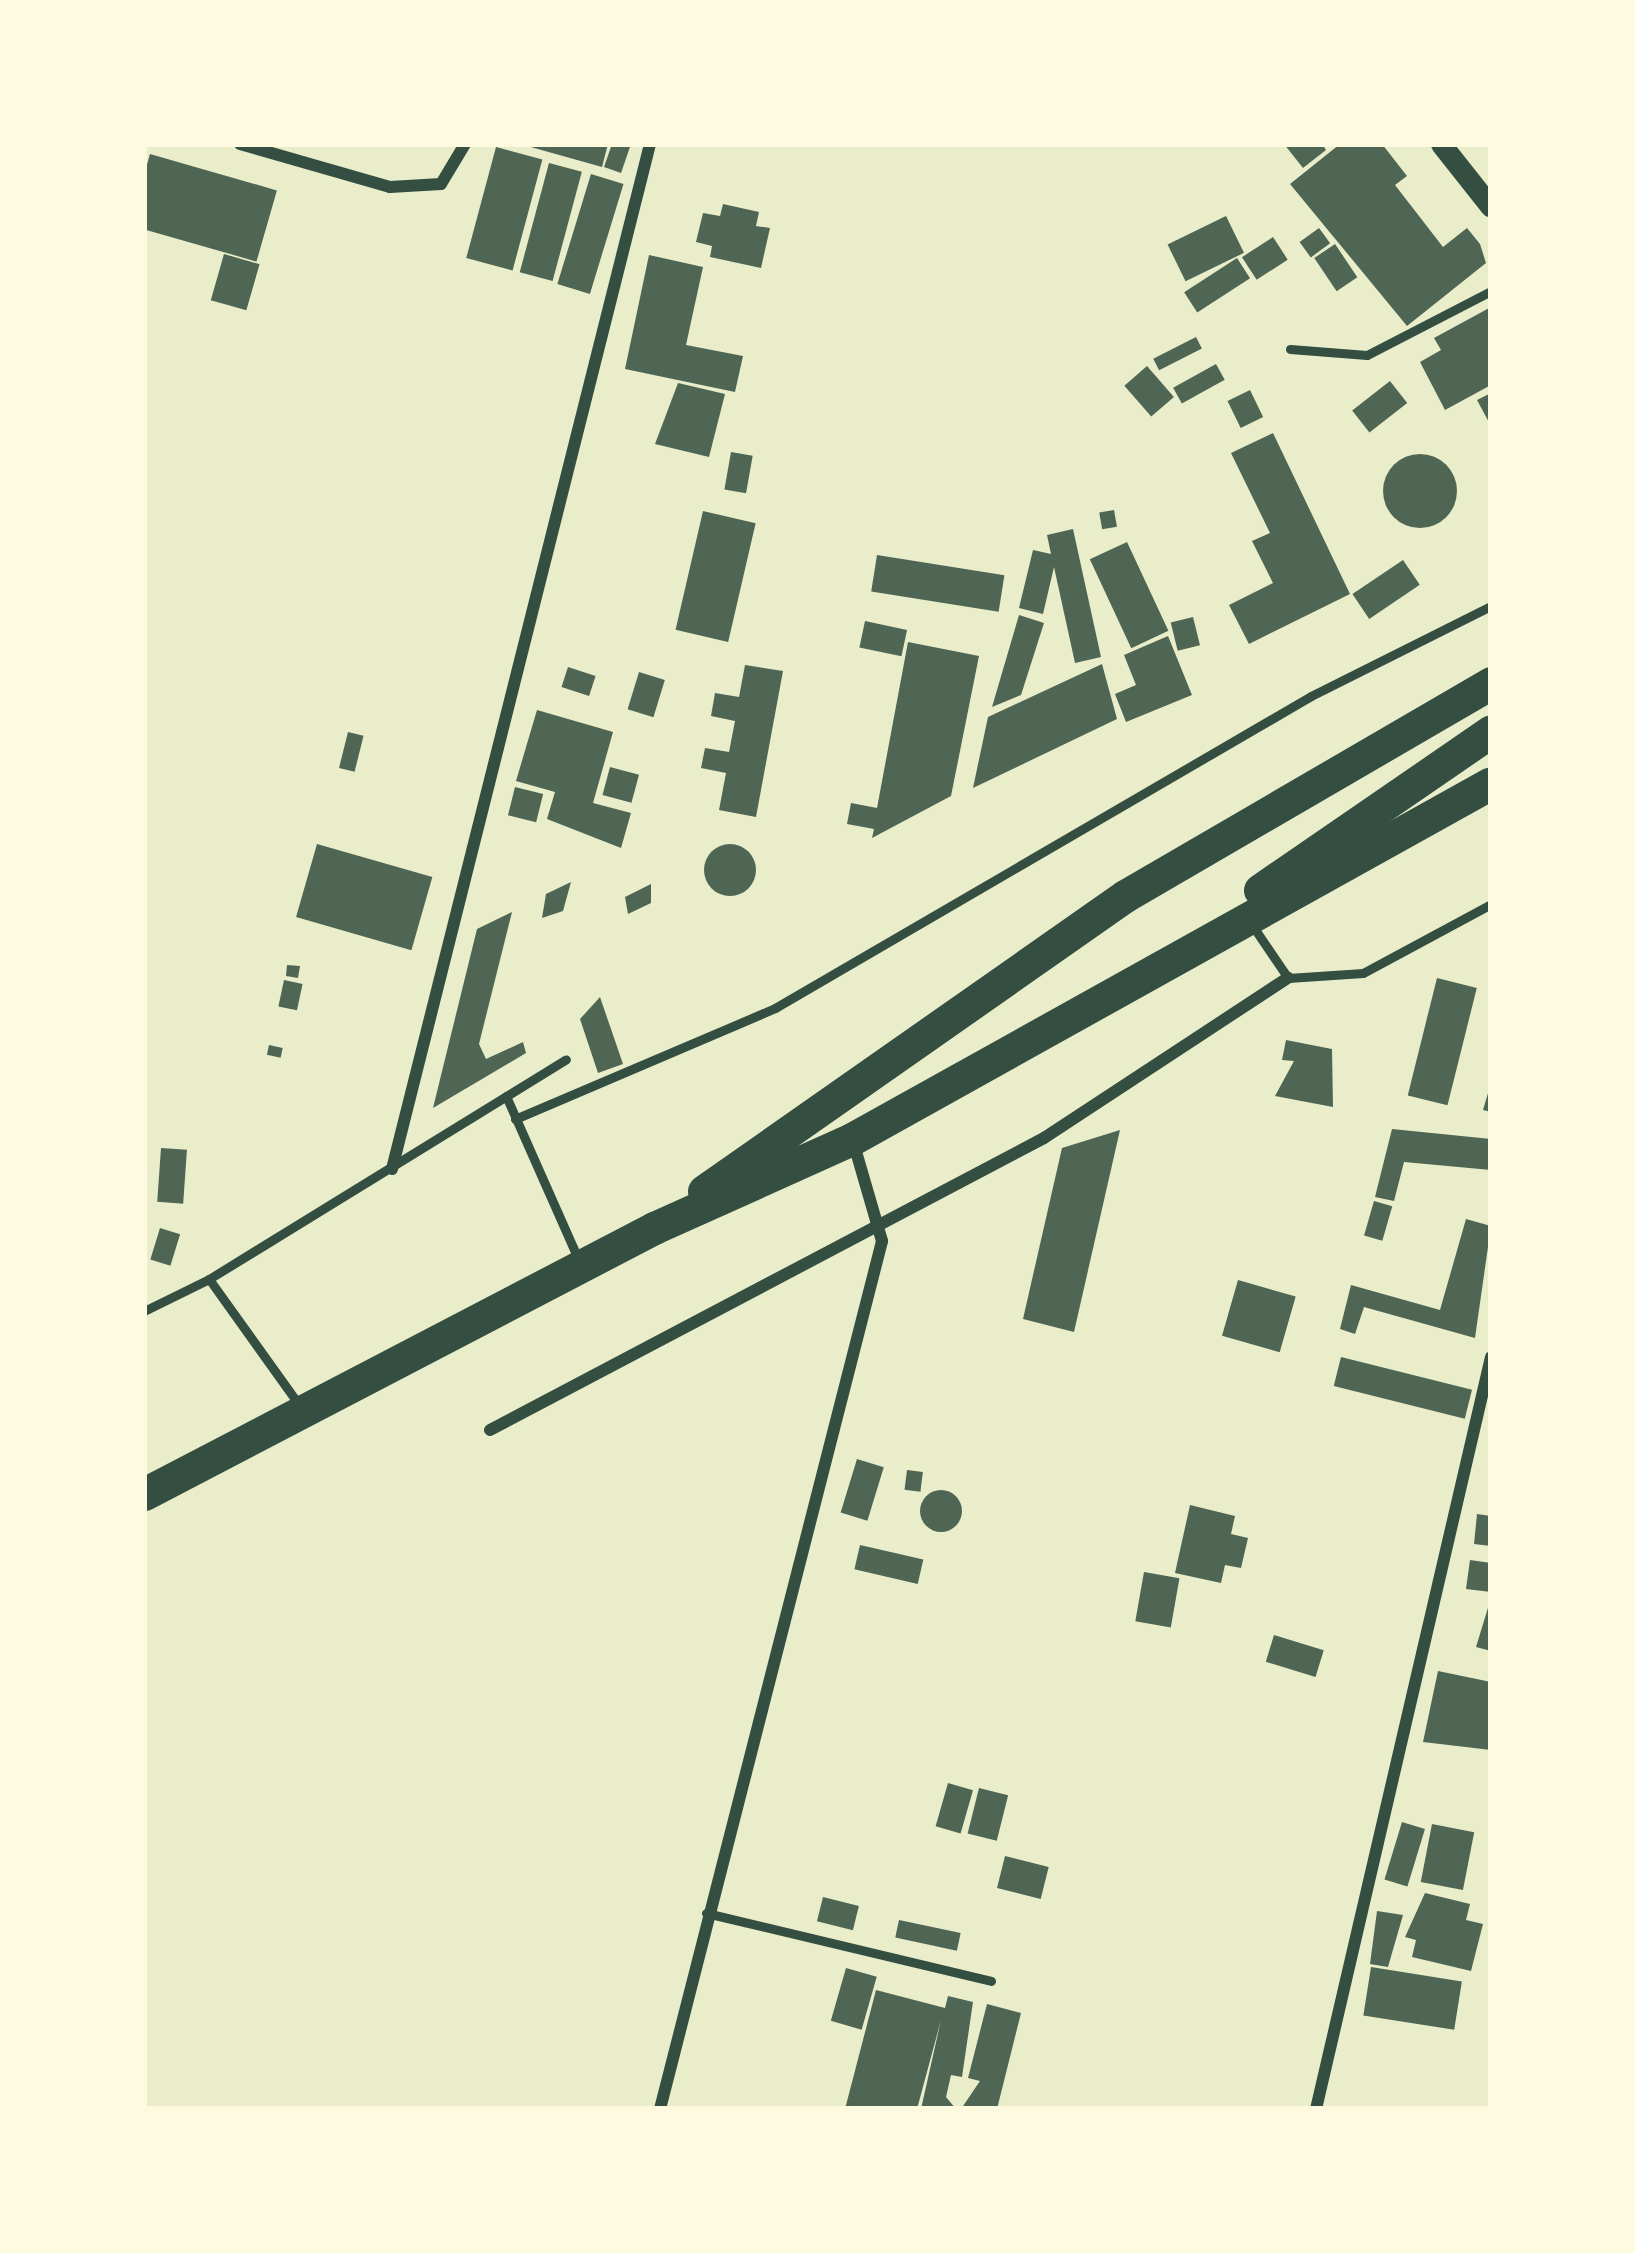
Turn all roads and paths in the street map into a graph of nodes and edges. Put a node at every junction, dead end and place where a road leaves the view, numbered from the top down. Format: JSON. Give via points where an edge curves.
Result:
{"nodes":[{"id":1,"x":240,"y":144,"type":"edge"},
{"id":2,"x":465,"y":144,"type":"edge"},
{"id":3,"x":650,"y":144,"type":"edge"},
{"id":4,"x":1441,"y":144,"type":"edge"},
{"id":5,"x":1491,"y":207,"type":"edge"},
{"id":6,"x":1491,"y":291,"type":"edge"},
{"id":7,"x":1290,"y":349,"type":"dead end"},
{"id":8,"x":1491,"y":606,"type":"edge"},
{"id":9,"x":1491,"y":682,"type":"edge"},
{"id":10,"x":1491,"y":731,"type":"edge"},
{"id":11,"x":1491,"y":782,"type":"edge"},
{"id":12,"x":1491,"y":904,"type":"edge"},
{"id":13,"x":1246,"y":917,"type":"junction"},
{"id":14,"x":1153,"y":969,"type":"junction"},
{"id":15,"x":1288,"y":978,"type":"junction"},
{"id":16,"x":566,"y":1059,"type":"dead end"},
{"id":17,"x":506,"y":1096,"type":"junction"},
{"id":18,"x":514,"y":1119,"type":"junction"},
{"id":19,"x":852,"y":1139,"type":"junction"},
{"id":20,"x":392,"y":1168,"type":"junction"},
{"id":21,"x":654,"y":1228,"type":"junction"},
{"id":22,"x":879,"y":1229,"type":"junction"},
{"id":23,"x":581,"y":1266,"type":"junction"},
{"id":24,"x":209,"y":1279,"type":"junction"},
{"id":25,"x":144,"y":1311,"type":"edge"},
{"id":26,"x":1491,"y":1357,"type":"edge"},
{"id":27,"x":306,"y":1415,"type":"junction"},
{"id":28,"x":490,"y":1430,"type":"dead end"},
{"id":29,"x":144,"y":1494,"type":"edge"},
{"id":30,"x":706,"y":1912,"type":"junction"},
{"id":31,"x":991,"y":1981,"type":"dead end"},
{"id":32,"x":660,"y":2109,"type":"edge"},
{"id":33,"x":1316,"y":2109,"type":"edge"}],
"edges":[{"from":1,"to":2,"type":"street","via":[[390,187],[440,184]]},
{"from":3,"to":20,"type":"street"},
{"from":4,"to":5,"type":"street"},
{"from":6,"to":7,"type":"lane","via":[[1367,355]]},
{"from":8,"to":18,"type":"lane","via":[[1311,696],[775,1008]]},
{"from":9,"to":21,"type":"highway","via":[[1125,896]]},
{"from":10,"to":14,"type":"highway"},
{"from":11,"to":13,"type":"highway"},
{"from":12,"to":15,"type":"lane","via":[[1363,973]]},
{"from":13,"to":14,"type":"highway"},
{"from":13,"to":15,"type":"lane"},
{"from":14,"to":19,"type":"highway"},
{"from":15,"to":22,"type":"street","via":[[1044,1138]]},
{"from":16,"to":17,"type":"lane"},
{"from":17,"to":18,"type":"lane"},
{"from":17,"to":20,"type":"lane"},
{"from":18,"to":23,"type":"lane"},
{"from":19,"to":21,"type":"highway"},
{"from":19,"to":22,"type":"street"},
{"from":20,"to":24,"type":"lane"},
{"from":21,"to":23,"type":"highway"},
{"from":22,"to":28,"type":"street"},
{"from":22,"to":30,"type":"street"},
{"from":23,"to":27,"type":"highway"},
{"from":24,"to":25,"type":"lane"},
{"from":24,"to":27,"type":"lane"},
{"from":26,"to":33,"type":"street"},
{"from":27,"to":29,"type":"highway"},
{"from":30,"to":31,"type":"lane"},
{"from":30,"to":32,"type":"street"}]}
